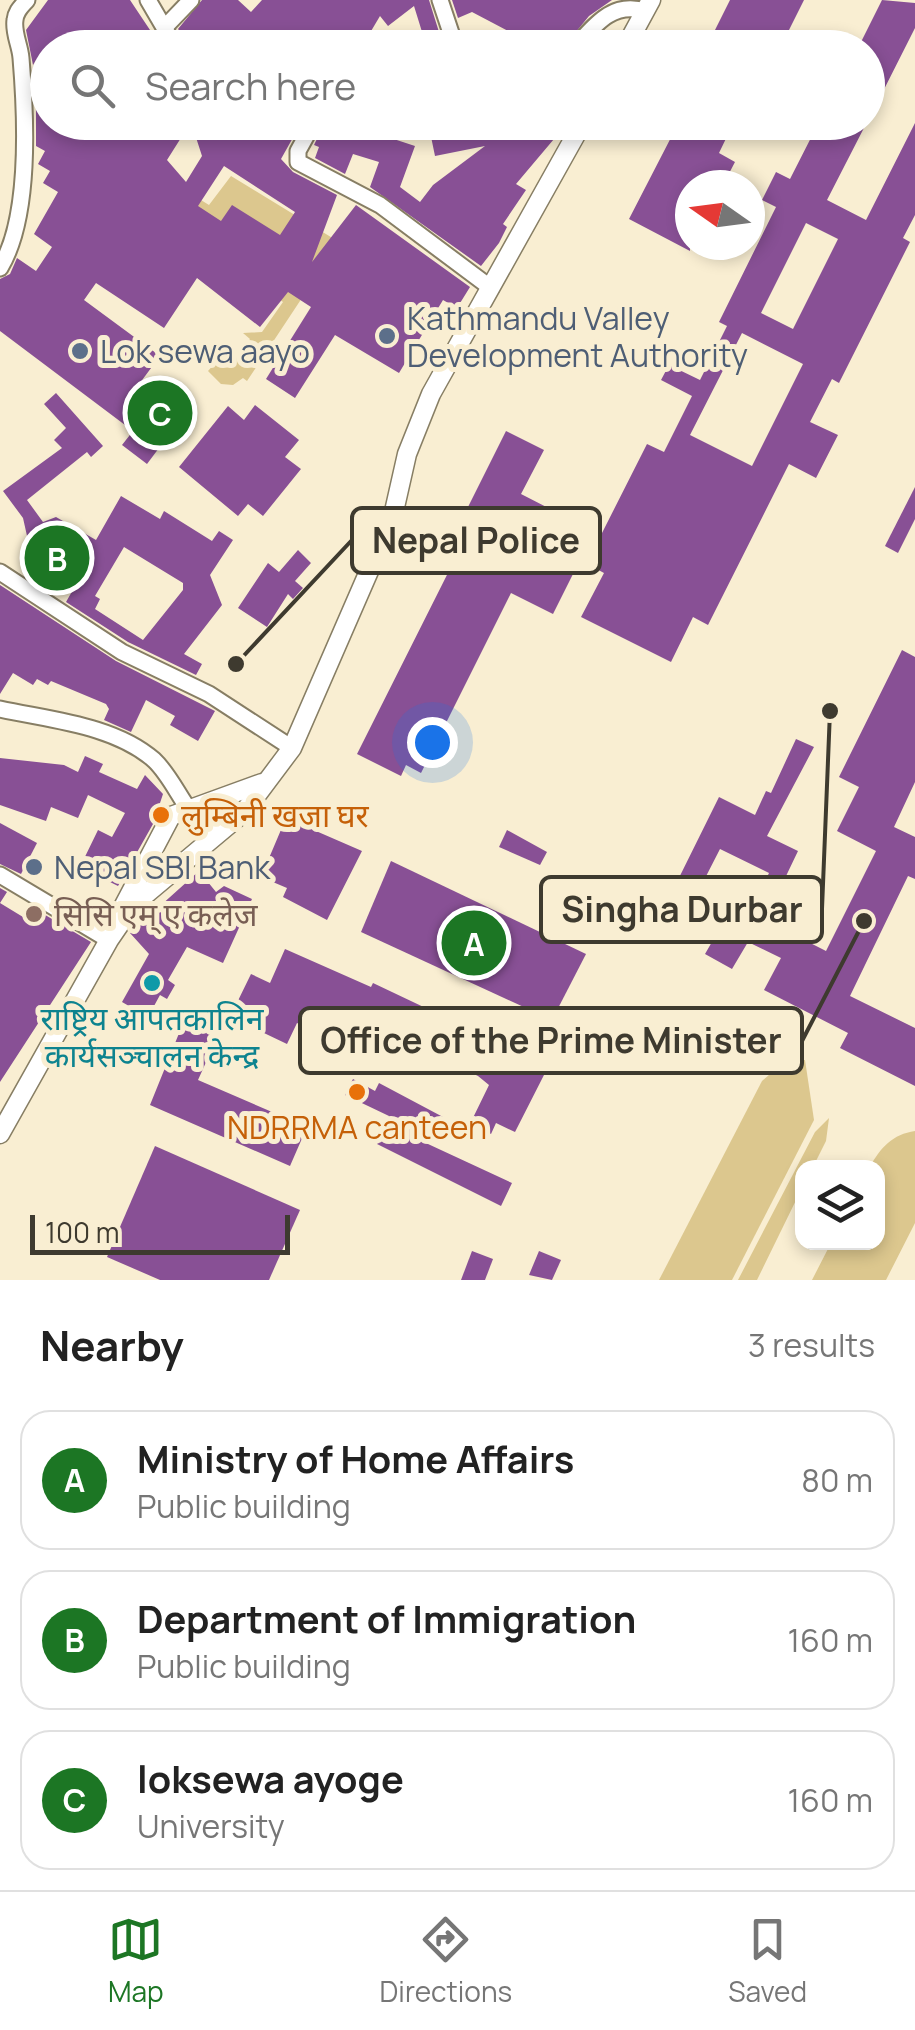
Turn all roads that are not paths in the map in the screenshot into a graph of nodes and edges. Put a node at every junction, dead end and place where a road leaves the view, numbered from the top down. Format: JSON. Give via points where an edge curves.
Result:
{"nodes":[{"id":1,"x":27,"y":0,"type":"edge"},
{"id":2,"x":148,"y":0,"type":"edge"},
{"id":3,"x":191,"y":0,"type":"edge"},
{"id":4,"x":440,"y":0,"type":"edge"},
{"id":5,"x":648,"y":6,"type":"edge"},
{"id":6,"x":7,"y":20,"type":"edge"},
{"id":7,"x":166,"y":28,"type":"joint"},
{"id":8,"x":450,"y":30,"type":"edge"},
{"id":9,"x":594,"y":30,"type":"edge"},
{"id":10,"x":635,"y":30,"type":"edge"},
{"id":11,"x":304,"y":140,"type":"edge"},
{"id":12,"x":573,"y":140,"type":"edge"},
{"id":13,"x":0,"y":268,"type":"edge"},
{"id":14,"x":491,"y":288,"type":"junction"},
{"id":15,"x":0,"y":572,"type":"edge"},
{"id":16,"x":0,"y":709,"type":"edge"},
{"id":17,"x":292,"y":748,"type":"junction"},
{"id":18,"x":276,"y":775,"type":"junction"},
{"id":19,"x":167,"y":777,"type":"junction"},
{"id":20,"x":190,"y":811,"type":"junction"},
{"id":21,"x":161,"y":828,"type":"junction"},
{"id":22,"x":203,"y":845,"type":"junction"},
{"id":23,"x":186,"y":858,"type":"junction"},
{"id":24,"x":0,"y":875,"type":"edge"},
{"id":25,"x":109,"y":940,"type":"junction"},
{"id":26,"x":0,"y":1134,"type":"edge"}],
"edges":[{"from":1,"to":6,"type":"street"},
{"from":2,"to":7,"type":"street"},
{"from":3,"to":7,"type":"street"},
{"from":4,"to":8,"type":"street"},
{"from":5,"to":9,"type":"street","via":[[617,9]]},
{"from":5,"to":10,"type":"street"},
{"from":6,"to":13,"type":"street","via":[[21,56],[23,194],[14,244]]},
{"from":11,"to":14,"type":"street","via":[[298,162],[380,204]]},
{"from":12,"to":14,"type":"street"},
{"from":14,"to":17,"type":"street","via":[[418,422],[394,516]]},
{"from":15,"to":17,"type":"street","via":[[122,652],[210,694]]},
{"from":16,"to":19,"type":"street","via":[[96,730],[154,760]]},
{"from":17,"to":18,"type":"street"},
{"from":18,"to":20,"type":"street"},
{"from":18,"to":22,"type":"street"},
{"from":19,"to":20,"type":"street"},
{"from":19,"to":21,"type":"street"},
{"from":20,"to":21,"type":"street","via":[[171,816]]},
{"from":20,"to":22,"type":"street","via":[[204,822]]},
{"from":21,"to":23,"type":"street","via":[[166,850]]},
{"from":21,"to":25,"type":"street"},
{"from":22,"to":23,"type":"street"},
{"from":23,"to":25,"type":"street","via":[[147,891]]},
{"from":24,"to":25,"type":"street"},
{"from":25,"to":26,"type":"street"}]}
